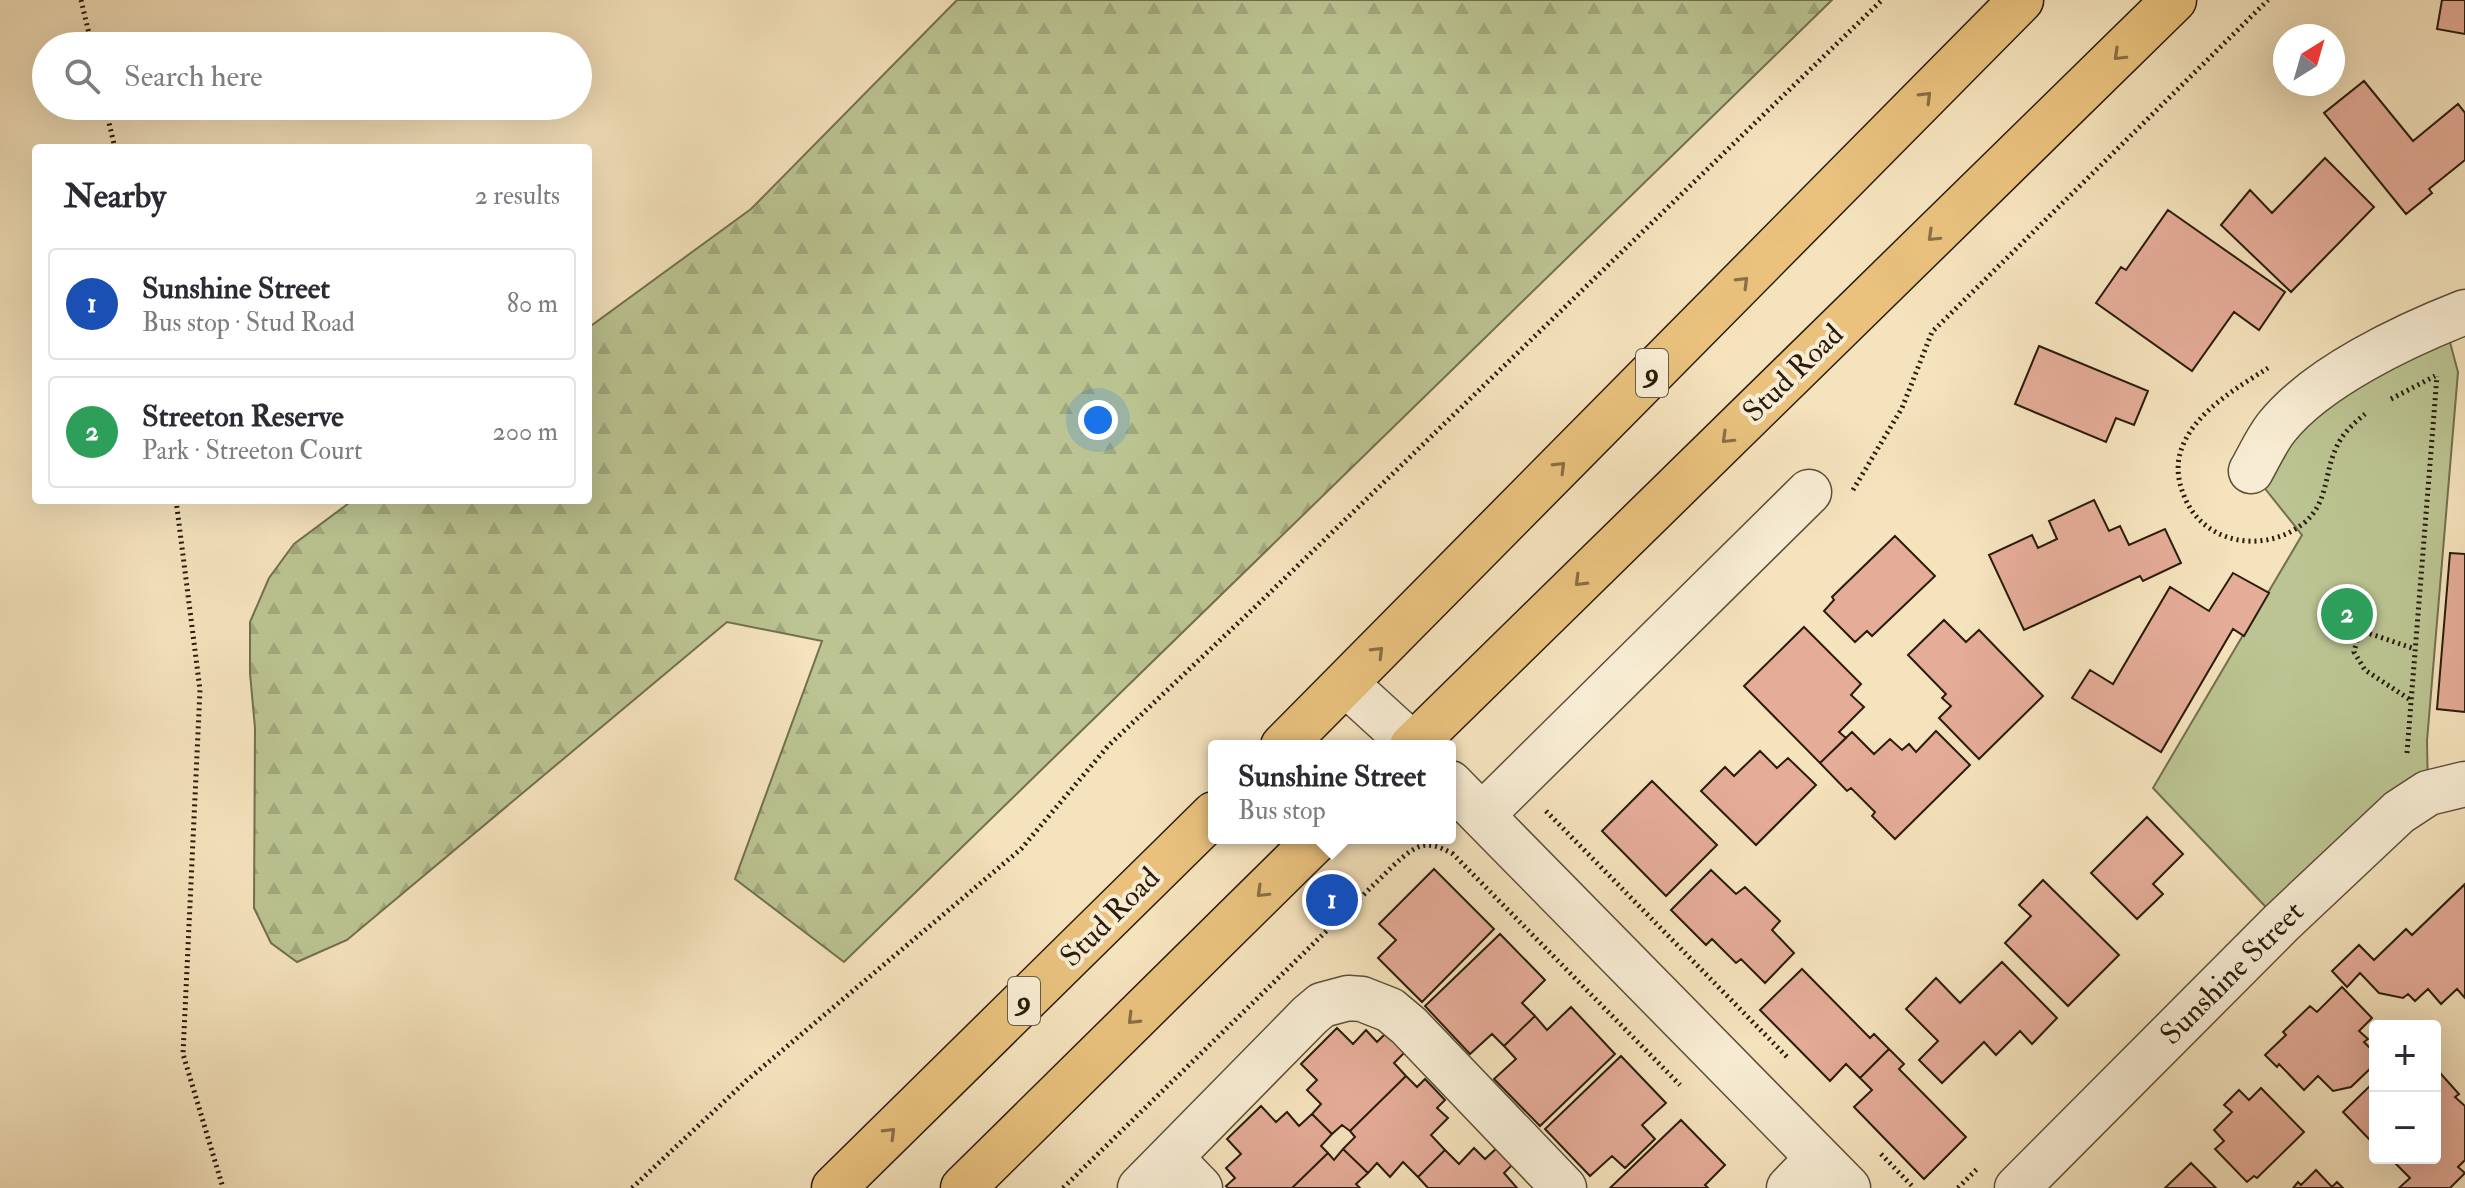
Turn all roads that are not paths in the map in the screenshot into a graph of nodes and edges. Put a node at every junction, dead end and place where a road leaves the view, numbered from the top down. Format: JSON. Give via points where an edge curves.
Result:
{"nodes":[{"id":1,"x":2021,"y":0,"type":"edge"},
{"id":2,"x":2174,"y":0,"type":"edge"},
{"id":3,"x":2465,"y":312,"type":"edge"},
{"id":4,"x":2251,"y":471,"type":"dead end"},
{"id":5,"x":1830,"y":493,"type":"road end"},
{"id":6,"x":1346,"y":684,"type":"junction"},
{"id":7,"x":1289,"y":740,"type":"edge"},
{"id":8,"x":1407,"y":740,"type":"edge"},
{"id":9,"x":1419,"y":740,"type":"edge"},
{"id":10,"x":2465,"y":784,"type":"edge"},
{"id":11,"x":1456,"y":789,"type":"edge"},
{"id":12,"x":1482,"y":815,"type":"junction"},
{"id":13,"x":1208,"y":820,"type":"edge"},
{"id":14,"x":1312,"y":844,"type":"edge"},
{"id":15,"x":1185,"y":1173,"type":"edge"},
{"id":16,"x":1818,"y":1178,"type":"edge"},
{"id":17,"x":834,"y":1188,"type":"edge"},
{"id":18,"x":963,"y":1188,"type":"edge"},
{"id":19,"x":1140,"y":1188,"type":"edge"},
{"id":20,"x":1564,"y":1188,"type":"edge"},
{"id":21,"x":2017,"y":1188,"type":"edge"}],
"edges":[{"from":6,"to":1,"type":"highway","number":"9","one_way":true},
{"from":2,"to":9,"type":"highway","name":"Stud Road","one_way":true},
{"from":3,"to":4,"type":"street","via":[[2373,353],[2315,391],[2277,427]]},
{"from":5,"to":12,"type":"street"},
{"from":6,"to":7,"type":"highway","number":"9"},
{"from":6,"to":8,"type":"street"},
{"from":10,"to":21,"type":"street","name":"Sunshine Street","via":[[2428,793],[2399,812]]},
{"from":11,"to":12,"type":"street"},
{"from":12,"to":16,"type":"street"},
{"from":17,"to":13,"type":"highway","name":"Stud Road","number":"9","one_way":true},
{"from":14,"to":18,"type":"highway","one_way":true},
{"from":15,"to":19,"type":"street"},
{"from":15,"to":20,"type":"street","via":[[1310,1015],[1335,999],[1362,999],[1390,1010],[1409,1026]]}]}
